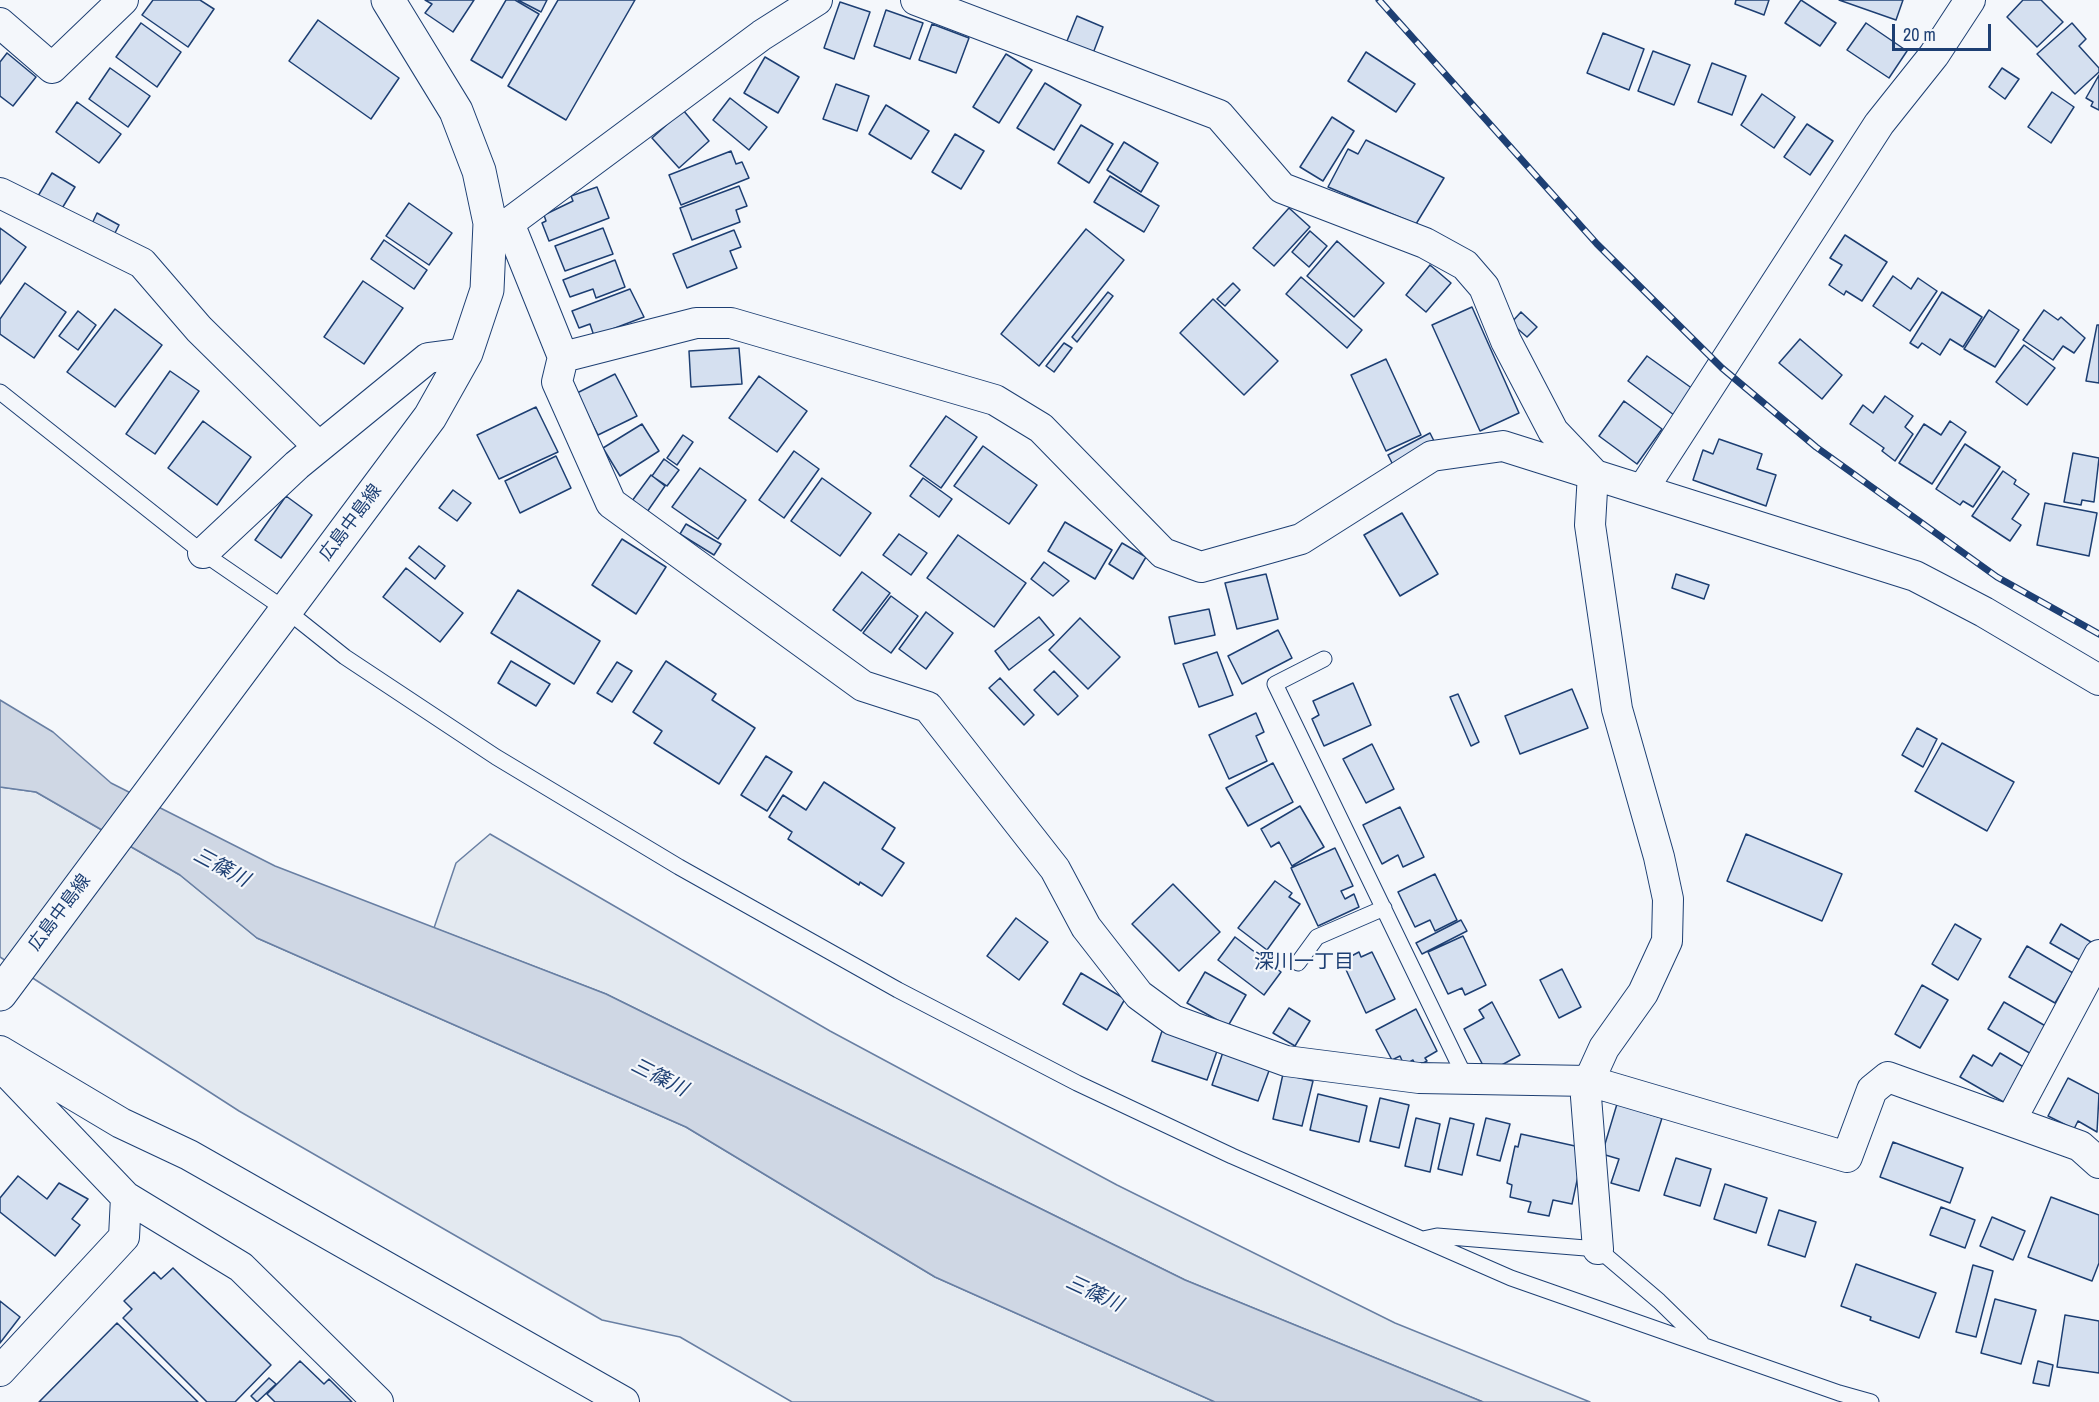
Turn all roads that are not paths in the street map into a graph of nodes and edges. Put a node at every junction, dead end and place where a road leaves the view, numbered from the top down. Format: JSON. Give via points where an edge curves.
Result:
{"nodes":[{"id":1,"x":123,"y":0,"type":"edge"},
{"id":2,"x":388,"y":0,"type":"edge"},
{"id":3,"x":818,"y":0,"type":"edge"},
{"id":4,"x":916,"y":0,"type":"edge"},
{"id":5,"x":1970,"y":0,"type":"edge"},
{"id":6,"x":0,"y":23,"type":"edge"},
{"id":7,"x":0,"y":193,"type":"edge"},
{"id":8,"x":500,"y":223,"type":"junction"},
{"id":9,"x":466,"y":353,"type":"junction"},
{"id":10,"x":563,"y":357,"type":"junction"},
{"id":11,"x":0,"y":392,"type":"edge"},
{"id":12,"x":319,"y":447,"type":"junction"},
{"id":13,"x":1593,"y":473,"type":"junction"},
{"id":14,"x":1643,"y":489,"type":"junction"},
{"id":15,"x":203,"y":554,"type":"junction"},
{"id":16,"x":279,"y":619,"type":"junction"},
{"id":17,"x":1324,"y":659,"type":"dead end"},
{"id":18,"x":2099,"y":680,"type":"edge"},
{"id":19,"x":1384,"y":908,"type":"junction"},
{"id":20,"x":2099,"y":955,"type":"edge"},
{"id":21,"x":1298,"y":963,"type":"dead end"},
{"id":22,"x":0,"y":994,"type":"edge"},
{"id":23,"x":0,"y":1051,"type":"edge"},
{"id":24,"x":0,"y":1065,"type":"edge"},
{"id":25,"x":1466,"y":1079,"type":"junction"},
{"id":26,"x":1589,"y":1081,"type":"junction"},
{"id":27,"x":2011,"y":1120,"type":"junction"},
{"id":28,"x":2099,"y":1162,"type":"edge"},
{"id":29,"x":126,"y":1197,"type":"junction"},
{"id":30,"x":1421,"y":1239,"type":"junction"},
{"id":31,"x":1598,"y":1249,"type":"junction"},
{"id":32,"x":1706,"y":1346,"type":"junction"},
{"id":33,"x":0,"y":1371,"type":"edge"},
{"id":34,"x":378,"y":1402,"type":"edge"},
{"id":35,"x":624,"y":1402,"type":"edge"},
{"id":36,"x":1871,"y":1402,"type":"edge"}],
"edges":[{"from":1,"to":6,"type":"street","via":[[52,68]]},
{"from":2,"to":8,"type":"main road","name":"広島中島線","via":[[456,111]]},
{"from":3,"to":8,"type":"street","via":[[762,34]]},
{"from":4,"to":13,"type":"street","via":[[1219,116],[1282,188],[1425,243],[1465,265],[1484,287],[1506,341],[1553,431]]},
{"from":5,"to":14,"type":"street","via":[[1934,55],[1879,124]]},
{"from":7,"to":12,"type":"street","via":[[142,263],[199,329]]},
{"from":8,"to":9,"type":"main road","name":"広島中島線","via":[[487,290]]},
{"from":8,"to":10,"type":"street"},
{"from":9,"to":12,"type":"street","via":[[428,358]]},
{"from":9,"to":16,"type":"main road","name":"広島中島線","via":[[430,417]]},
{"from":10,"to":13,"type":"street","via":[[696,323],[731,323],[994,400],[1041,428],[1163,553],[1201,567],[1301,539],[1432,456],[1503,446]]},
{"from":10,"to":25,"type":"street","via":[[557,382],[611,503],[863,686],[927,707],[1055,869],[1086,927],[1140,995],[1173,1020],[1286,1061],[1419,1078]]},
{"from":11,"to":15,"type":"lane"},
{"from":12,"to":15,"type":"street"},
{"from":13,"to":14,"type":"street"},
{"from":13,"to":26,"type":"street","via":[[1590,525],[1617,709],[1668,899],[1667,941],[1643,993],[1604,1048]]},
{"from":14,"to":18,"type":"street","via":[[1915,576]]},
{"from":15,"to":16,"type":"lane"},
{"from":16,"to":22,"type":"main road","name":"広島中島線"},
{"from":16,"to":30,"type":"lane","via":[[679,867],[898,990],[1088,1088]]},
{"from":17,"to":19,"type":"lane","via":[[1275,684]]},
{"from":19,"to":21,"type":"lane","via":[[1317,937]]},
{"from":19,"to":25,"type":"lane"},
{"from":20,"to":27,"type":"street"},
{"from":23,"to":35,"type":"street","via":[[121,1123],[189,1155]]},
{"from":24,"to":29,"type":"street"},
{"from":25,"to":26,"type":"street"},
{"from":26,"to":27,"type":"street","via":[[1847,1157],[1872,1090],[1888,1077]]},
{"from":26,"to":31,"type":"street","via":[[1586,1097]]},
{"from":27,"to":28,"type":"street","via":[[2080,1146]]},
{"from":29,"to":33,"type":"street","via":[[124,1237]]},
{"from":29,"to":34,"type":"street","via":[[241,1267]]},
{"from":30,"to":31,"type":"lane","via":[[1437,1236]]},
{"from":30,"to":32,"type":"lane","via":[[1511,1278]]},
{"from":31,"to":32,"type":"lane"},
{"from":32,"to":36,"type":"lane"}]}
